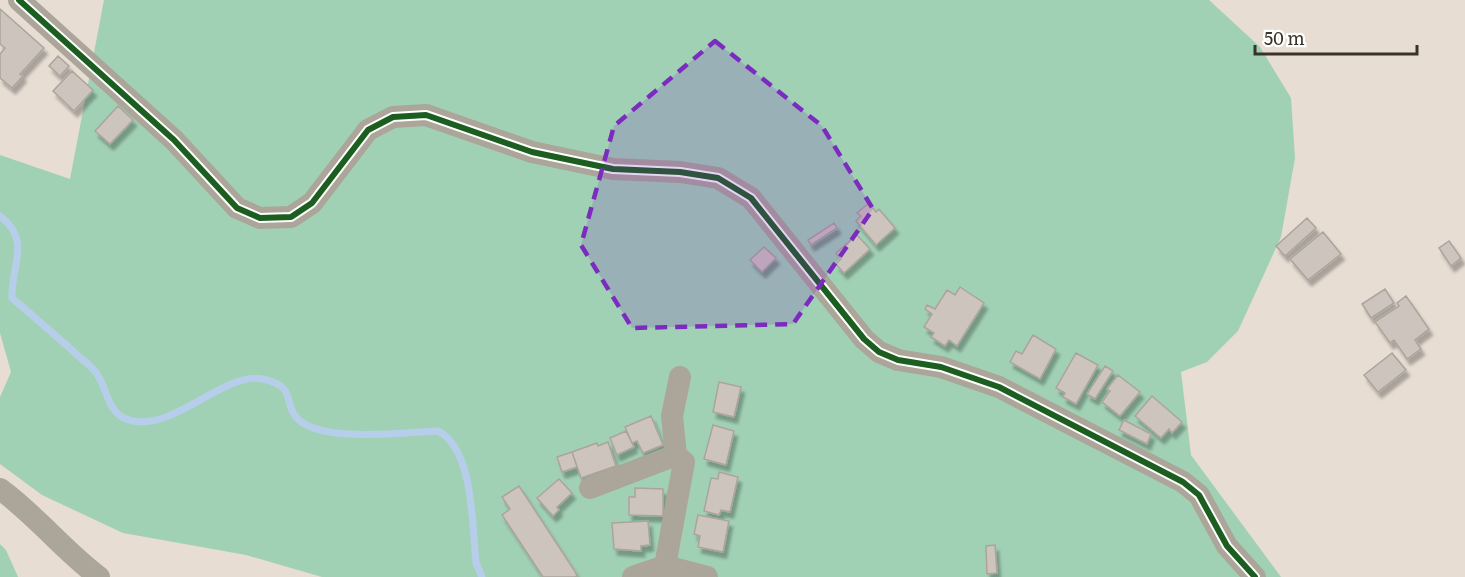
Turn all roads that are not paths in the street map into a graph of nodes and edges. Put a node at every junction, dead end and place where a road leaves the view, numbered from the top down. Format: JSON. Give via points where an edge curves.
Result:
{"nodes":[{"id":1,"x":19,"y":0,"type":"edge"},
{"id":2,"x":680,"y":377,"type":"dead end"},
{"id":3,"x":676,"y":455,"type":"junction"},
{"id":4,"x":590,"y":488,"type":"dead end"},
{"id":5,"x":0,"y":489,"type":"edge"},
{"id":6,"x":666,"y":566,"type":"junction"},
{"id":7,"x":99,"y":577,"type":"edge"},
{"id":8,"x":633,"y":577,"type":"edge"},
{"id":9,"x":707,"y":577,"type":"edge"},
{"id":10,"x":1256,"y":577,"type":"edge"}],
"edges":[{"from":1,"to":10,"type":"street","via":[[174,140],[237,208],[260,218],[291,217],[312,203],[368,130],[393,117],[426,115],[532,152],[613,169],[718,178],[751,198],[864,339],[879,352],[999,387],[1183,482],[1199,495],[1227,546]]},
{"from":2,"to":3,"type":"street","via":[[672,416]]},
{"from":3,"to":4,"type":"street"},
{"from":3,"to":6,"type":"street","via":[[684,462]]},
{"from":5,"to":7,"type":"street","via":[[30,511]]},
{"from":6,"to":8,"type":"street"},
{"from":6,"to":9,"type":"street"}]}
